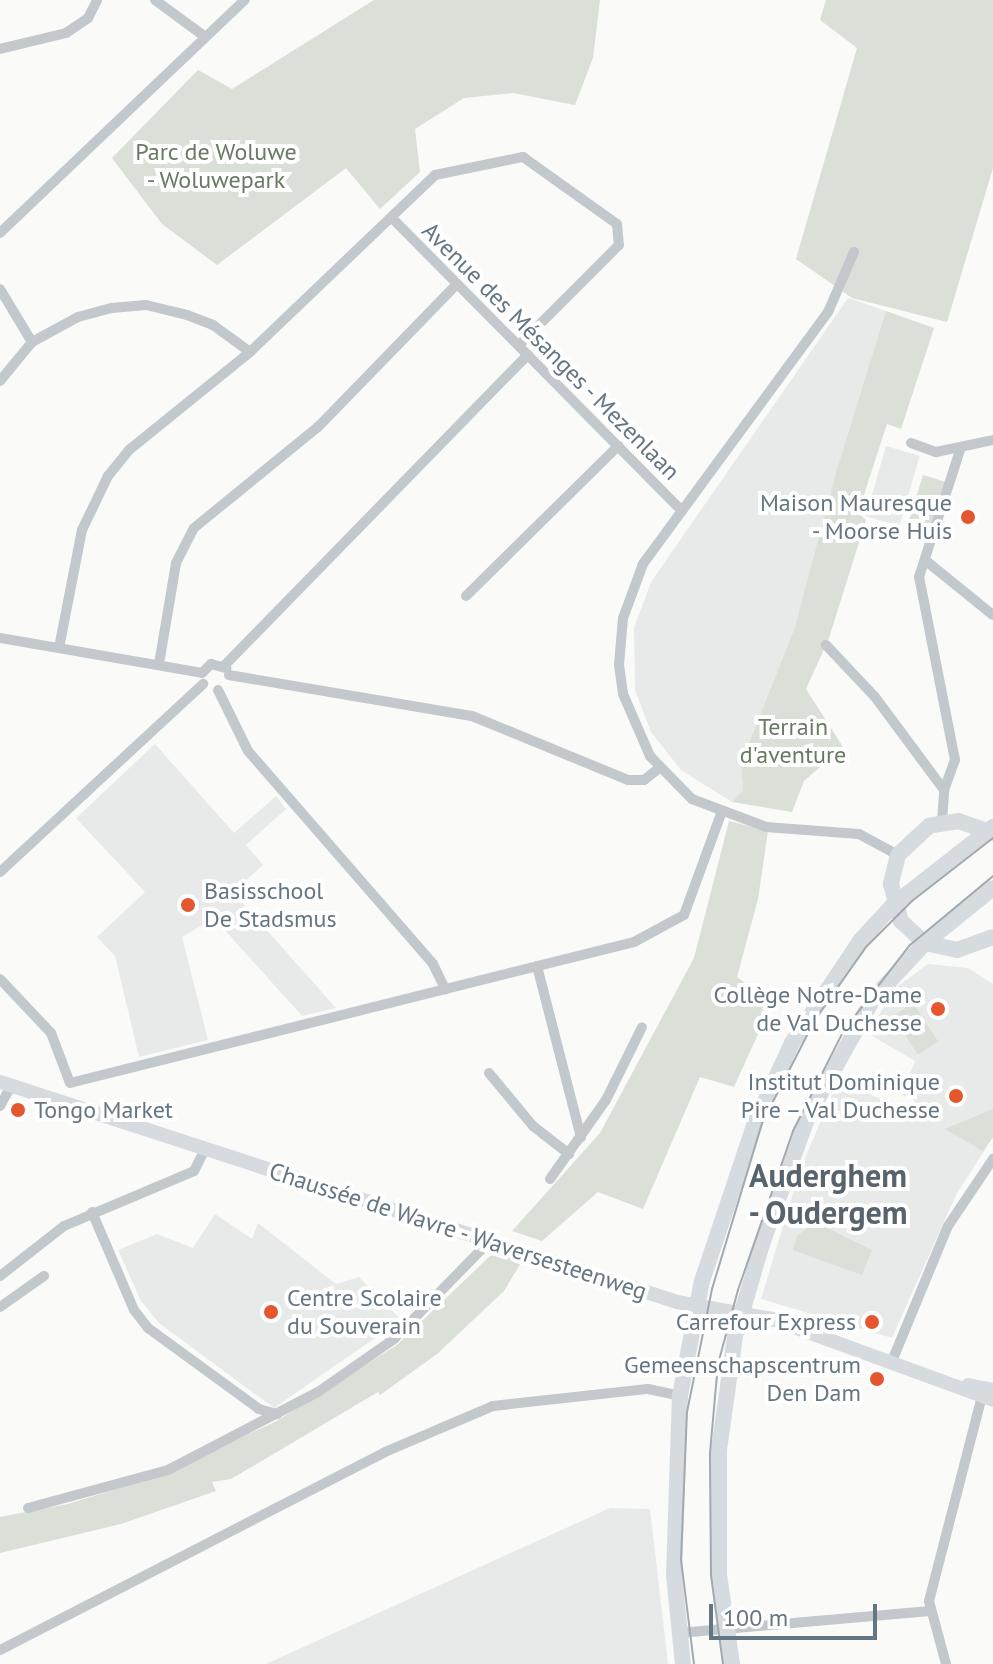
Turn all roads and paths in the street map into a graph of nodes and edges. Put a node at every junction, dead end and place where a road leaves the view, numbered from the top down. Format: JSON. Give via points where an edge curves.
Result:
{"nodes":[{"id":1,"x":97,"y":0,"type":"edge"},
{"id":2,"x":155,"y":0,"type":"edge"},
{"id":3,"x":245,"y":0,"type":"edge"},
{"id":4,"x":204,"y":36,"type":"junction"},
{"id":5,"x":0,"y":49,"type":"edge"},
{"id":6,"x":392,"y":218,"type":"junction"},
{"id":7,"x":0,"y":233,"type":"edge"},
{"id":8,"x":854,"y":252,"type":"dead end"},
{"id":9,"x":457,"y":284,"type":"junction"},
{"id":10,"x":0,"y":289,"type":"edge"},
{"id":11,"x":32,"y":342,"type":"junction"},
{"id":12,"x":519,"y":345,"type":"junction"},
{"id":13,"x":250,"y":352,"type":"junction"},
{"id":14,"x":528,"y":355,"type":"junction"},
{"id":15,"x":0,"y":381,"type":"edge"},
{"id":16,"x":993,"y":440,"type":"edge"},
{"id":17,"x":911,"y":443,"type":"dead end"},
{"id":18,"x":618,"y":446,"type":"junction"},
{"id":19,"x":960,"y":450,"type":"junction"},
{"id":20,"x":682,"y":511,"type":"junction"},
{"id":21,"x":925,"y":560,"type":"junction"},
{"id":22,"x":466,"y":596,"type":"dead end"},
{"id":23,"x":993,"y":615,"type":"edge"},
{"id":24,"x":0,"y":638,"type":"edge"},
{"id":25,"x":826,"y":645,"type":"dead end"},
{"id":26,"x":59,"y":648,"type":"junction"},
{"id":27,"x":159,"y":664,"type":"junction"},
{"id":28,"x":226,"y":670,"type":"junction"},
{"id":29,"x":203,"y":678,"type":"junction"},
{"id":30,"x":218,"y":690,"type":"junction"},
{"id":31,"x":658,"y":769,"type":"junction"},
{"id":32,"x":944,"y":790,"type":"junction"},
{"id":33,"x":722,"y":811,"type":"junction"},
{"id":34,"x":942,"y":822,"type":"junction"},
{"id":35,"x":992,"y":830,"type":"edge"},
{"id":36,"x":898,"y":855,"type":"junction"},
{"id":37,"x":0,"y":872,"type":"edge"},
{"id":38,"x":993,"y":888,"type":"edge"},
{"id":39,"x":893,"y":905,"type":"junction"},
{"id":40,"x":991,"y":942,"type":"edge"},
{"id":41,"x":925,"y":943,"type":"junction"},
{"id":42,"x":537,"y":966,"type":"junction"},
{"id":43,"x":0,"y":979,"type":"edge"},
{"id":44,"x":445,"y":989,"type":"junction"},
{"id":45,"x":642,"y":1027,"type":"dead end"},
{"id":46,"x":489,"y":1073,"type":"dead end"},
{"id":47,"x":70,"y":1083,"type":"junction"},
{"id":48,"x":5,"y":1084,"type":"edge"},
{"id":49,"x":63,"y":1103,"type":"junction"},
{"id":50,"x":0,"y":1106,"type":"edge"},
{"id":51,"x":581,"y":1137,"type":"junction"},
{"id":52,"x":205,"y":1149,"type":"junction"},
{"id":53,"x":569,"y":1154,"type":"junction"},
{"id":54,"x":993,"y":1159,"type":"edge"},
{"id":55,"x":550,"y":1179,"type":"dead end"},
{"id":56,"x":92,"y":1212,"type":"junction"},
{"id":57,"x":485,"y":1239,"type":"junction"},
{"id":58,"x":0,"y":1276,"type":"edge"},
{"id":59,"x":44,"y":1276,"type":"dead end"},
{"id":60,"x":696,"y":1305,"type":"junction"},
{"id":61,"x":0,"y":1307,"type":"edge"},
{"id":62,"x":742,"y":1313,"type":"junction"},
{"id":63,"x":892,"y":1361,"type":"junction"},
{"id":64,"x":988,"y":1394,"type":"edge"},
{"id":65,"x":680,"y":1396,"type":"junction"},
{"id":66,"x":277,"y":1414,"type":"junction"},
{"id":67,"x":28,"y":1508,"type":"dead end"},
{"id":68,"x":930,"y":1611,"type":"junction"},
{"id":69,"x":726,"y":1627,"type":"junction"},
{"id":70,"x":679,"y":1633,"type":"junction"},
{"id":71,"x":0,"y":1650,"type":"edge"},
{"id":72,"x":683,"y":1664,"type":"edge"},
{"id":73,"x":732,"y":1664,"type":"edge"},
{"id":74,"x":946,"y":1664,"type":"edge"}],
"edges":[{"from":1,"to":5,"type":"street","via":[[88,18],[66,33]]},
{"from":2,"to":4,"type":"street"},
{"from":3,"to":4,"type":"street"},
{"from":4,"to":7,"type":"street"},
{"from":6,"to":9,"type":"street","name":"Avenue des Mésanges - Mezenlaan"},
{"from":6,"to":12,"type":"street","via":[[435,175],[523,157],[617,224],[619,245]]},
{"from":6,"to":13,"type":"street"},
{"from":8,"to":20,"type":"street","via":[[828,312]]},
{"from":9,"to":12,"type":"street","name":"Avenue des Mésanges - Mezenlaan"},
{"from":9,"to":27,"type":"street","via":[[318,427],[194,528],[176,563]]},
{"from":10,"to":11,"type":"street"},
{"from":11,"to":13,"type":"street","via":[[78,317],[146,305],[213,325]]},
{"from":11,"to":15,"type":"street"},
{"from":12,"to":14,"type":"street","name":"Avenue des Mésanges - Mezenlaan"},
{"from":13,"to":26,"type":"street","via":[[129,450],[108,476],[82,530]]},
{"from":14,"to":18,"type":"street","name":"Avenue des Mésanges - Mezenlaan"},
{"from":14,"to":28,"type":"street"},
{"from":16,"to":19,"type":"street"},
{"from":17,"to":19,"type":"street","via":[[936,452]]},
{"from":18,"to":20,"type":"street","name":"Avenue des Mésanges - Mezenlaan"},
{"from":18,"to":22,"type":"street"},
{"from":19,"to":21,"type":"street"},
{"from":20,"to":31,"type":"street","via":[[631,587],[619,638],[623,694]]},
{"from":21,"to":23,"type":"street"},
{"from":21,"to":32,"type":"street","via":[[919,577],[955,760]]},
{"from":24,"to":26,"type":"street"},
{"from":25,"to":32,"type":"street","via":[[875,697]]},
{"from":26,"to":27,"type":"street"},
{"from":27,"to":29,"type":"street"},
{"from":28,"to":29,"type":"street","via":[[211,664]]},
{"from":28,"to":30,"type":"street"},
{"from":28,"to":31,"type":"street","via":[[472,716],[628,780],[644,780]]},
{"from":29,"to":30,"type":"street"},
{"from":29,"to":37,"type":"street"},
{"from":30,"to":44,"type":"street","via":[[248,751],[433,964]]},
{"from":31,"to":33,"type":"street","via":[[692,799]]},
{"from":32,"to":34,"type":"street"},
{"from":33,"to":36,"type":"street","via":[[766,827],[859,834]]},
{"from":33,"to":42,"type":"street","via":[[684,915],[634,942]]},
{"from":34,"to":35,"type":"main road","via":[[975,823]]},
{"from":34,"to":36,"type":"main road","via":[[916,833]]},
{"from":35,"to":39,"type":"main road"},
{"from":36,"to":39,"type":"main road","via":[[892,871]]},
{"from":38,"to":41,"type":"main road"},
{"from":39,"to":41,"type":"main road","via":[[905,926]]},
{"from":39,"to":60,"type":"main road","via":[[851,952],[792,1043],[755,1123]]},
{"from":40,"to":41,"type":"main road","via":[[957,950]]},
{"from":41,"to":62,"type":"main road","via":[[873,999],[832,1067],[796,1146]]},
{"from":42,"to":44,"type":"street"},
{"from":42,"to":51,"type":"street"},
{"from":43,"to":47,"type":"street","via":[[51,1033]]},
{"from":44,"to":47,"type":"street"},
{"from":45,"to":51,"type":"street"},
{"from":46,"to":53,"type":"street","via":[[533,1126]]},
{"from":47,"to":49,"type":"street"},
{"from":48,"to":49,"type":"main road","name":"Chaussée de Wavre - Waversesteenweg"},
{"from":48,"to":50,"type":"street"},
{"from":49,"to":52,"type":"main road","name":"Chaussée de Wavre - Waversesteenweg"},
{"from":51,"to":53,"type":"street"},
{"from":52,"to":56,"type":"street","via":[[194,1171]]},
{"from":52,"to":57,"type":"main road","name":"Chaussée de Wavre - Waversesteenweg"},
{"from":53,"to":55,"type":"street"},
{"from":54,"to":63,"type":"street","via":[[948,1226]]},
{"from":56,"to":58,"type":"street","via":[[64,1226]]},
{"from":56,"to":66,"type":"street","via":[[134,1310],[148,1328],[259,1409]]},
{"from":57,"to":60,"type":"main road","name":"Chaussée de Wavre - Waversesteenweg"},
{"from":57,"to":66,"type":"street","via":[[481,1250],[394,1339]]},
{"from":59,"to":61,"type":"street"},
{"from":60,"to":62,"type":"main road","name":"Chaussée de Wavre - Waversesteenweg"},
{"from":60,"to":65,"type":"main road"},
{"from":62,"to":63,"type":"main road","name":"Chaussée de Wavre - Waversesteenweg"},
{"from":62,"to":69,"type":"main road","via":[[729,1365],[719,1450],[716,1522]]},
{"from":63,"to":64,"type":"main road","name":"Chaussée de Wavre - Waversesteenweg"},
{"from":64,"to":68,"type":"street","via":[[954,1495]]},
{"from":65,"to":70,"type":"main road","via":[[673,1496]]},
{"from":65,"to":71,"type":"street","via":[[648,1389],[493,1406],[385,1452]]},
{"from":66,"to":67,"type":"street","via":[[168,1470]]},
{"from":68,"to":69,"type":"street"},
{"from":68,"to":74,"type":"street"},
{"from":69,"to":70,"type":"street"},
{"from":69,"to":73,"type":"main road"},
{"from":70,"to":72,"type":"main road"}]}
